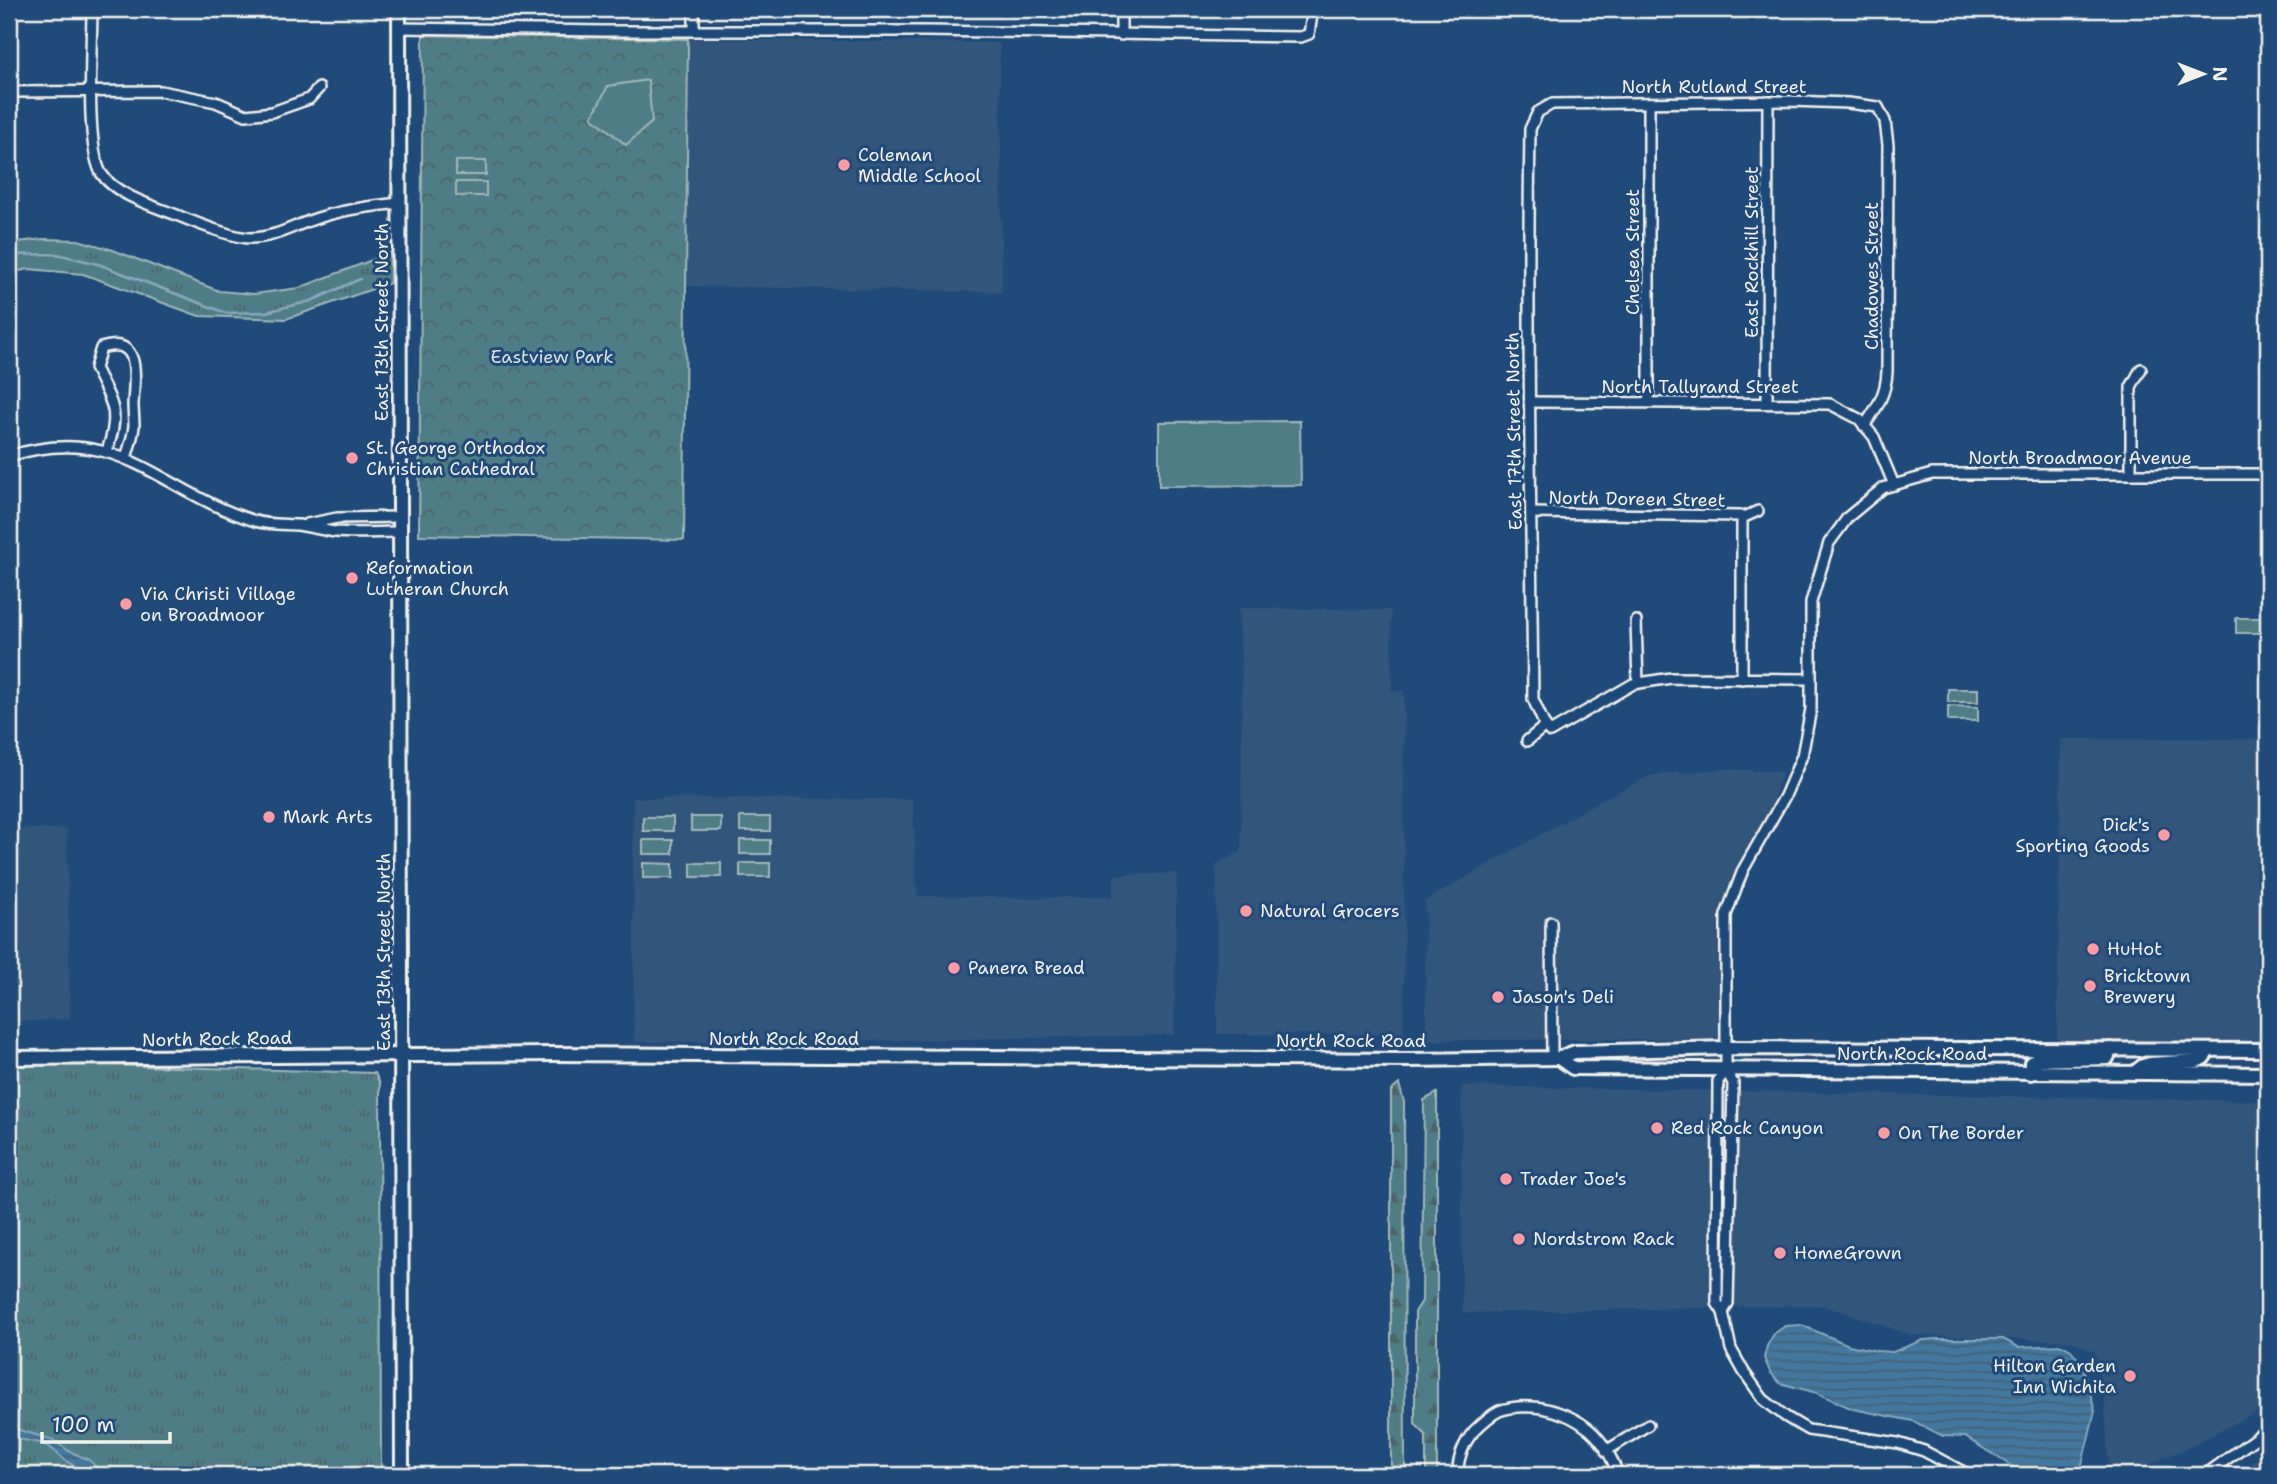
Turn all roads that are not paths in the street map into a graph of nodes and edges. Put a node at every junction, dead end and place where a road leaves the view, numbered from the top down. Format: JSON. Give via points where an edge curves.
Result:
{"nodes":[{"id":1,"x":92,"y":9,"type":"edge"},
{"id":2,"x":399,"y":9,"type":"edge"},
{"id":3,"x":694,"y":9,"type":"edge"},
{"id":4,"x":1121,"y":9,"type":"edge"},
{"id":5,"x":1313,"y":9,"type":"edge"},
{"id":6,"x":399,"y":28,"type":"junction"},
{"id":7,"x":694,"y":31,"type":"junction"},
{"id":8,"x":1121,"y":35,"type":"junction"},
{"id":9,"x":319,"y":88,"type":"dead end"},
{"id":10,"x":92,"y":91,"type":"junction"},
{"id":11,"x":9,"y":92,"type":"edge"},
{"id":12,"x":1768,"y":101,"type":"junction"},
{"id":13,"x":1649,"y":103,"type":"junction"},
{"id":14,"x":1538,"y":112,"type":"joint"},
{"id":15,"x":1885,"y":121,"type":"joint"},
{"id":16,"x":399,"y":203,"type":"junction"},
{"id":17,"x":2141,"y":369,"type":"dead end"},
{"id":18,"x":1649,"y":401,"type":"junction"},
{"id":19,"x":1529,"y":402,"type":"junction"},
{"id":20,"x":1767,"y":402,"type":"junction"},
{"id":21,"x":1864,"y":426,"type":"junction"},
{"id":22,"x":107,"y":451,"type":"junction"},
{"id":23,"x":9,"y":456,"type":"edge"},
{"id":24,"x":126,"y":458,"type":"junction"},
{"id":25,"x":2131,"y":474,"type":"junction"},
{"id":26,"x":2268,"y":474,"type":"edge"},
{"id":27,"x":1894,"y":485,"type":"junction"},
{"id":28,"x":1758,"y":511,"type":"dead end"},
{"id":29,"x":1531,"y":513,"type":"junction"},
{"id":30,"x":400,"y":517,"type":"junction"},
{"id":31,"x":1742,"y":518,"type":"junction"},
{"id":32,"x":298,"y":526,"type":"junction"},
{"id":33,"x":400,"y":532,"type":"junction"},
{"id":34,"x":1636,"y":621,"type":"dead end"},
{"id":35,"x":1742,"y":679,"type":"junction"},
{"id":36,"x":1811,"y":679,"type":"junction"},
{"id":37,"x":1638,"y":683,"type":"junction"},
{"id":38,"x":1545,"y":726,"type":"junction"},
{"id":39,"x":1527,"y":741,"type":"dead end"},
{"id":40,"x":1551,"y":922,"type":"dead end"},
{"id":41,"x":1726,"y":1048,"type":"junction"},
{"id":42,"x":2111,"y":1049,"type":"junction"},
{"id":43,"x":2208,"y":1050,"type":"junction"},
{"id":44,"x":2268,"y":1050,"type":"edge"},
{"id":45,"x":402,"y":1055,"type":"junction"},
{"id":46,"x":9,"y":1058,"type":"edge"},
{"id":47,"x":1556,"y":1058,"type":"junction"},
{"id":48,"x":1726,"y":1071,"type":"junction"},
{"id":49,"x":2031,"y":1073,"type":"junction"},
{"id":50,"x":2134,"y":1073,"type":"junction"},
{"id":51,"x":2268,"y":1074,"type":"edge"},
{"id":52,"x":1723,"y":1312,"type":"junction"},
{"id":53,"x":1648,"y":1425,"type":"dead end"},
{"id":54,"x":2268,"y":1429,"type":"edge"},
{"id":55,"x":1606,"y":1451,"type":"junction"},
{"id":56,"x":1965,"y":1474,"type":"edge"},
{"id":57,"x":402,"y":1475,"type":"edge"},
{"id":58,"x":1458,"y":1475,"type":"edge"},
{"id":59,"x":1618,"y":1475,"type":"edge"},
{"id":60,"x":2205,"y":1475,"type":"edge"}],
"edges":[{"from":1,"to":10,"type":"street"},
{"from":2,"to":6,"type":"main road","name":"East 13th Street North"},
{"from":3,"to":7,"type":"street"},
{"from":4,"to":8,"type":"street"},
{"from":5,"to":8,"type":"street","via":[[1309,34],[1301,37]]},
{"from":6,"to":7,"type":"street"},
{"from":6,"to":16,"type":"main road","name":"East 13th Street North"},
{"from":7,"to":8,"type":"street"},
{"from":9,"to":10,"type":"street","via":[[309,99],[246,116],[216,102],[161,91]]},
{"from":10,"to":11,"type":"street"},
{"from":10,"to":16,"type":"street","via":[[94,149],[102,174],[127,196],[196,223],[248,238],[285,232],[359,207]]},
{"from":12,"to":13,"type":"street","name":"North Rutland Street"},
{"from":12,"to":15,"type":"street","name":"North Rutland Street","via":[[1878,107]]},
{"from":12,"to":20,"type":"street","name":"East Rockhill Street"},
{"from":13,"to":14,"type":"street","name":"North Rutland Street","via":[[1552,104]]},
{"from":13,"to":18,"type":"street","name":"Chelsea Street"},
{"from":14,"to":19,"type":"street","name":"East 17th Street North","via":[[1530,129]]},
{"from":15,"to":21,"type":"street","name":"Chadowes Street","via":[[1886,387]]},
{"from":16,"to":30,"type":"main road","name":"East 13th Street North"},
{"from":17,"to":25,"type":"street","via":[[2131,387]]},
{"from":18,"to":19,"type":"street","name":"North Tallyrand Street"},
{"from":18,"to":20,"type":"street","name":"North Tallyrand Street"},
{"from":19,"to":29,"type":"street","name":"East 17th Street North"},
{"from":20,"to":21,"type":"street","name":"North Tallyrand Street","via":[[1830,404]]},
{"from":21,"to":27,"type":"street","via":[[1874,437]]},
{"from":22,"to":23,"type":"street","via":[[80,445],[37,447]]},
{"from":22,"to":24,"type":"street"},
{"from":22,"to":24,"type":"street","via":[[114,406],[95,368],[101,348],[117,346],[128,351],[136,374],[134,429]]},
{"from":24,"to":32,"type":"street","via":[[256,521]]},
{"from":25,"to":26,"type":"street","name":"North Broadmoor Avenue"},
{"from":25,"to":27,"type":"street","name":"North Broadmoor Avenue","via":[[1932,474]]},
{"from":27,"to":36,"type":"street","via":[[1883,488],[1848,517],[1829,543],[1811,602]]},
{"from":28,"to":31,"type":"street"},
{"from":29,"to":31,"type":"street","name":"North Doreen Street"},
{"from":29,"to":38,"type":"street","name":"East 17th Street North","via":[[1533,699]]},
{"from":30,"to":32,"type":"street","via":[[337,518]]},
{"from":30,"to":33,"type":"main road","name":"East 13th Street North"},
{"from":31,"to":35,"type":"street"},
{"from":32,"to":33,"type":"street","via":[[337,532]]},
{"from":33,"to":45,"type":"main road","name":"East 13th Street North"},
{"from":34,"to":37,"type":"street"},
{"from":35,"to":36,"type":"street"},
{"from":35,"to":37,"type":"street","via":[[1671,678]]},
{"from":36,"to":41,"type":"street","via":[[1802,756],[1785,796],[1742,870],[1726,915]]},
{"from":37,"to":38,"type":"street","via":[[1550,732]]},
{"from":38,"to":39,"type":"street"},
{"from":40,"to":47,"type":"street"},
{"from":41,"to":42,"type":"main road","name":"North Rock Road"},
{"from":41,"to":47,"type":"main road","name":"North Rock Road","via":[[1575,1052]]},
{"from":41,"to":48,"type":"street"},
{"from":42,"to":43,"type":"main road","name":"North Rock Road"},
{"from":42,"to":49,"type":"main road","via":[[2107,1058],[2036,1060],[2031,1063]]},
{"from":43,"to":44,"type":"main road","name":"North Rock Road"},
{"from":43,"to":50,"type":"main road","via":[[2197,1061],[2150,1064]]},
{"from":45,"to":46,"type":"main road","name":"North Rock Road"},
{"from":45,"to":47,"type":"main road","name":"North Rock Road"},
{"from":45,"to":57,"type":"main road","name":"East 13th Street North"},
{"from":47,"to":48,"type":"main road","name":"North Rock Road","via":[[1573,1068]]},
{"from":48,"to":49,"type":"main road","name":"North Rock Road"},
{"from":48,"to":52,"type":"street","via":[[1732,1083],[1728,1303]]},
{"from":48,"to":52,"type":"street","via":[[1718,1082],[1716,1167],[1717,1303]]},
{"from":49,"to":50,"type":"main road","name":"North Rock Road"},
{"from":50,"to":51,"type":"main road","name":"North Rock Road"},
{"from":52,"to":56,"type":"street","via":[[1731,1349],[1744,1372],[1763,1399],[1786,1416],[1808,1430],[1924,1451]]},
{"from":53,"to":55,"type":"street"},
{"from":54,"to":60,"type":"street"},
{"from":55,"to":58,"type":"street","via":[[1590,1429],[1560,1412],[1530,1406],[1501,1410],[1468,1437]]},
{"from":55,"to":59,"type":"street"}]}
